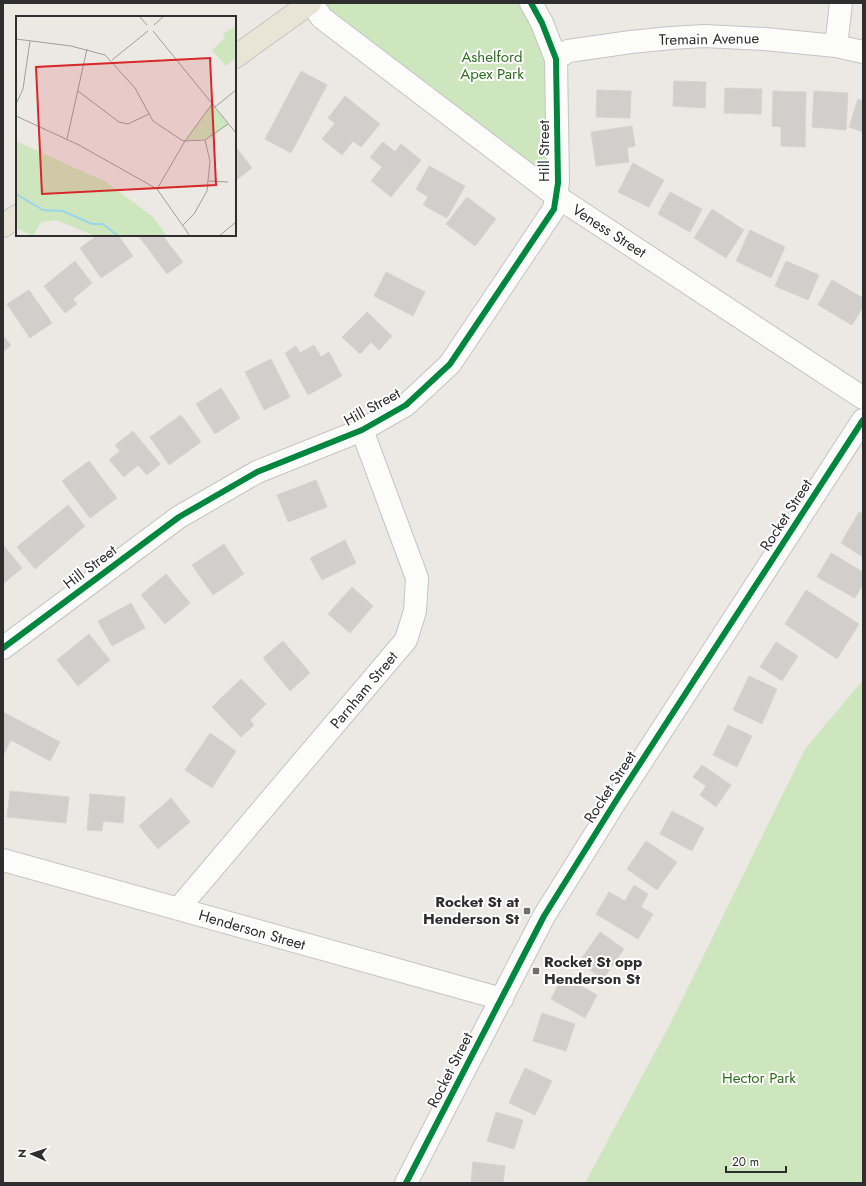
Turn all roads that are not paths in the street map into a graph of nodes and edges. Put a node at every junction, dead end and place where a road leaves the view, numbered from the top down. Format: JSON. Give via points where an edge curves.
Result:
{"nodes":[{"id":1,"x":310,"y":3,"type":"edge"},
{"id":2,"x":531,"y":3,"type":"edge"},
{"id":3,"x":841,"y":3,"type":"edge"},
{"id":4,"x":836,"y":46,"type":"junction"},
{"id":5,"x":863,"y":52,"type":"edge"},
{"id":6,"x":236,"y":56,"type":"edge"},
{"id":7,"x":556,"y":59,"type":"junction"},
{"id":8,"x":556,"y":196,"type":"junction"},
{"id":9,"x":16,"y":217,"type":"edge"},
{"id":10,"x":3,"y":226,"type":"edge"},
{"id":11,"x":863,"y":398,"type":"edge"},
{"id":12,"x":863,"y":420,"type":"edge"},
{"id":13,"x":362,"y":430,"type":"junction"},
{"id":14,"x":3,"y":648,"type":"edge"},
{"id":15,"x":3,"y":860,"type":"edge"},
{"id":16,"x":178,"y":909,"type":"junction"},
{"id":17,"x":502,"y":999,"type":"junction"},
{"id":18,"x":406,"y":1183,"type":"edge"}],
"edges":[{"from":1,"to":6,"type":"main road"},
{"from":1,"to":8,"type":"street","name":"Veness Street","via":[[322,18]]},
{"from":2,"to":7,"type":"street","name":"Hill Street"},
{"from":3,"to":4,"type":"street"},
{"from":4,"to":5,"type":"street","name":"Tremain Avenue"},
{"from":4,"to":7,"type":"street","name":"Tremain Avenue","via":[[765,38],[704,36],[631,42],[568,51]]},
{"from":7,"to":8,"type":"street","name":"Hill Street"},
{"from":8,"to":11,"type":"street","name":"Veness Street"},
{"from":8,"to":13,"type":"street","name":"Hill Street","via":[[554,209],[450,364],[406,405]]},
{"from":9,"to":10,"type":"main road"},
{"from":12,"to":17,"type":"street","name":"Rocket Street","via":[[544,916]]},
{"from":13,"to":14,"type":"street","name":"Hill Street","via":[[257,472],[179,517]]},
{"from":13,"to":16,"type":"street","name":"Parnham Street","via":[[418,578],[415,611],[406,640]]},
{"from":15,"to":16,"type":"street","name":"Henderson Street"},
{"from":16,"to":17,"type":"street","name":"Henderson Street"},
{"from":17,"to":18,"type":"street","name":"Rocket Street"}]}
